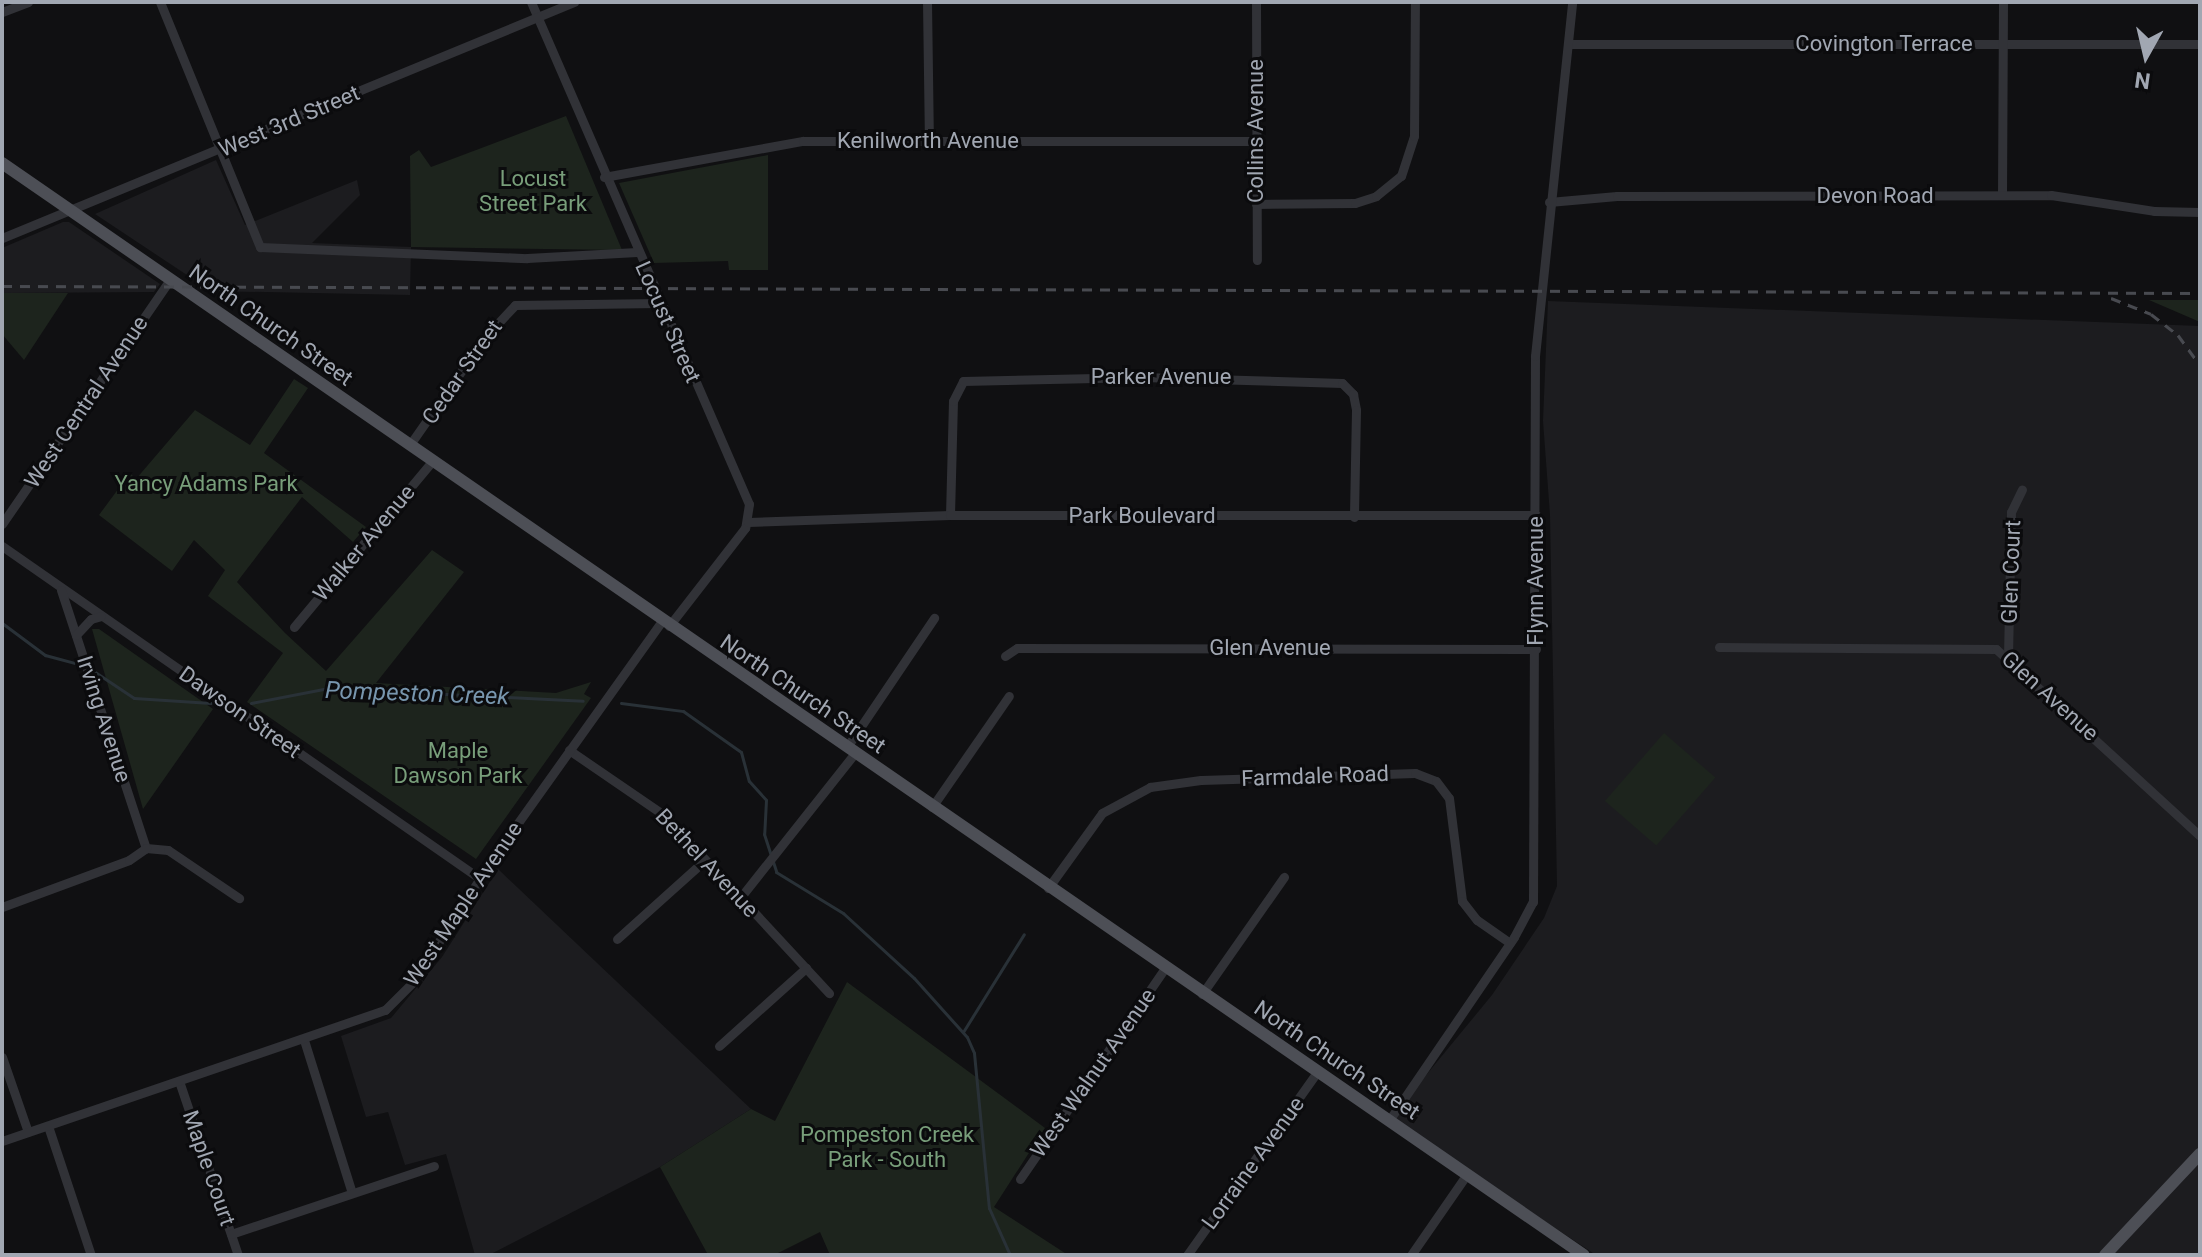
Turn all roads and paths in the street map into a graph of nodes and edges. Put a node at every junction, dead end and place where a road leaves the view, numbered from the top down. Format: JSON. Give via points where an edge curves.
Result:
{"nodes":[{"id":1,"x":28,"y":2,"type":"edge"},
{"id":2,"x":160,"y":2,"type":"edge"},
{"id":3,"x":531,"y":2,"type":"edge"},
{"id":4,"x":574,"y":2,"type":"edge"},
{"id":5,"x":927,"y":2,"type":"edge"},
{"id":6,"x":1256,"y":2,"type":"edge"},
{"id":7,"x":1415,"y":2,"type":"edge"},
{"id":8,"x":1572,"y":2,"type":"edge"},
{"id":9,"x":2003,"y":2,"type":"edge"},
{"id":10,"x":2,"y":12,"type":"edge"},
{"id":11,"x":536,"y":18,"type":"junction"},
{"id":12,"x":1568,"y":44,"type":"junction"},
{"id":13,"x":2002,"y":44,"type":"junction"},
{"id":14,"x":2200,"y":44,"type":"edge"},
{"id":15,"x":929,"y":141,"type":"junction"},
{"id":16,"x":1256,"y":141,"type":"junction"},
{"id":17,"x":220,"y":149,"type":"junction"},
{"id":18,"x":2,"y":163,"type":"edge"},
{"id":19,"x":604,"y":177,"type":"junction"},
{"id":20,"x":2002,"y":195,"type":"junction"},
{"id":21,"x":1549,"y":202,"type":"junction"},
{"id":22,"x":1256,"y":204,"type":"junction"},
{"id":23,"x":71,"y":212,"type":"junction"},
{"id":24,"x":2200,"y":212,"type":"edge"},
{"id":25,"x":2,"y":238,"type":"edge"},
{"id":26,"x":637,"y":252,"type":"junction"},
{"id":27,"x":1257,"y":260,"type":"dead end"},
{"id":28,"x":170,"y":280,"type":"junction"},
{"id":29,"x":659,"y":303,"type":"junction"},
{"id":30,"x":411,"y":443,"type":"junction"},
{"id":31,"x":433,"y":460,"type":"junction"},
{"id":32,"x":2022,"y":489,"type":"dead end"},
{"id":33,"x":950,"y":515,"type":"junction"},
{"id":34,"x":1536,"y":515,"type":"junction"},
{"id":35,"x":1354,"y":517,"type":"junction"},
{"id":36,"x":748,"y":522,"type":"junction"},
{"id":37,"x":2,"y":524,"type":"edge"},
{"id":38,"x":2,"y":546,"type":"edge"},
{"id":39,"x":61,"y":589,"type":"junction"},
{"id":40,"x":101,"y":616,"type":"junction"},
{"id":41,"x":934,"y":618,"type":"dead end"},
{"id":42,"x":665,"y":623,"type":"junction"},
{"id":43,"x":294,"y":627,"type":"dead end"},
{"id":44,"x":76,"y":635,"type":"junction"},
{"id":45,"x":1719,"y":647,"type":"dead end"},
{"id":46,"x":1536,"y":649,"type":"junction"},
{"id":47,"x":1005,"y":656,"type":"dead end"},
{"id":48,"x":2008,"y":656,"type":"junction"},
{"id":49,"x":1009,"y":696,"type":"dead end"},
{"id":50,"x":569,"y":750,"type":"junction"},
{"id":51,"x":851,"y":750,"type":"junction"},
{"id":52,"x":932,"y":807,"type":"junction"},
{"id":53,"x":2200,"y":836,"type":"edge"},
{"id":54,"x":146,"y":848,"type":"junction"},
{"id":55,"x":705,"y":860,"type":"junction"},
{"id":56,"x":1284,"y":877,"type":"dead end"},
{"id":57,"x":479,"y":878,"type":"junction"},
{"id":58,"x":1048,"y":888,"type":"junction"},
{"id":59,"x":239,"y":898,"type":"dead end"},
{"id":60,"x":740,"y":898,"type":"junction"},
{"id":61,"x":2,"y":907,"type":"edge"},
{"id":62,"x":617,"y":939,"type":"dead end"},
{"id":63,"x":1510,"y":943,"type":"junction"},
{"id":64,"x":806,"y":968,"type":"junction"},
{"id":65,"x":1165,"y":968,"type":"junction"},
{"id":66,"x":829,"y":993,"type":"dead end"},
{"id":67,"x":1202,"y":994,"type":"junction"},
{"id":68,"x":304,"y":1040,"type":"junction"},
{"id":69,"x":719,"y":1046,"type":"dead end"},
{"id":70,"x":2,"y":1057,"type":"edge"},
{"id":71,"x":1318,"y":1071,"type":"junction"},
{"id":72,"x":179,"y":1081,"type":"junction"},
{"id":73,"x":1390,"y":1119,"type":"junction"},
{"id":74,"x":48,"y":1126,"type":"junction"},
{"id":75,"x":28,"y":1132,"type":"junction"},
{"id":76,"x":2,"y":1141,"type":"edge"},
{"id":77,"x":2200,"y":1154,"type":"edge"},
{"id":78,"x":434,"y":1166,"type":"dead end"},
{"id":79,"x":1467,"y":1174,"type":"junction"},
{"id":80,"x":1020,"y":1179,"type":"dead end"},
{"id":81,"x":352,"y":1193,"type":"junction"},
{"id":82,"x":231,"y":1234,"type":"junction"},
{"id":83,"x":91,"y":1255,"type":"edge"},
{"id":84,"x":238,"y":1255,"type":"edge"},
{"id":85,"x":1187,"y":1255,"type":"edge"},
{"id":86,"x":1411,"y":1255,"type":"edge"},
{"id":87,"x":1584,"y":1255,"type":"edge"},
{"id":88,"x":2105,"y":1255,"type":"edge"}],
"edges":[{"from":1,"to":10,"type":"street"},
{"from":2,"to":17,"type":"street"},
{"from":3,"to":11,"type":"street","name":"Locust Street"},
{"from":4,"to":11,"type":"street","name":"West 3rd Street"},
{"from":5,"to":15,"type":"street"},
{"from":6,"to":16,"type":"street","name":"Collins Avenue"},
{"from":7,"to":22,"type":"street","via":[[1414,136],[1401,176],[1376,196],[1355,203]]},
{"from":8,"to":12,"type":"street","name":"Flynn Avenue"},
{"from":9,"to":13,"type":"street"},
{"from":11,"to":17,"type":"street","name":"West 3rd Street"},
{"from":11,"to":19,"type":"street","name":"Locust Street"},
{"from":12,"to":13,"type":"street","name":"Covington Terrace"},
{"from":12,"to":21,"type":"street","name":"Flynn Avenue"},
{"from":13,"to":14,"type":"street","name":"Covington Terrace"},
{"from":13,"to":20,"type":"street"},
{"from":15,"to":16,"type":"street","name":"Kenilworth Avenue"},
{"from":15,"to":19,"type":"street","name":"Kenilworth Avenue","via":[[784,142]]},
{"from":16,"to":22,"type":"street","name":"Collins Avenue"},
{"from":17,"to":23,"type":"street","name":"West 3rd Street"},
{"from":17,"to":26,"type":"street","via":[[260,247],[527,258]]},
{"from":18,"to":23,"type":"main road","name":"North Church Street"},
{"from":19,"to":26,"type":"street","name":"Locust Street"},
{"from":20,"to":21,"type":"street","name":"Devon Road","via":[[1602,196]]},
{"from":20,"to":24,"type":"street","name":"Devon Road","via":[[2082,196],[2154,211]]},
{"from":21,"to":34,"type":"street","name":"Flynn Avenue","via":[[1535,356]]},
{"from":22,"to":27,"type":"street","name":"Collins Avenue"},
{"from":23,"to":25,"type":"street","name":"West 3rd Street"},
{"from":23,"to":28,"type":"main road","name":"North Church Street"},
{"from":26,"to":29,"type":"street","name":"Locust Street"},
{"from":28,"to":30,"type":"main road","name":"North Church Street"},
{"from":28,"to":37,"type":"street","name":"West Central Avenue"},
{"from":29,"to":30,"type":"street","name":"Cedar Street","via":[[515,305],[486,336]]},
{"from":29,"to":36,"type":"street","name":"Locust Street","via":[[746,495]]},
{"from":30,"to":31,"type":"main road","name":"North Church Street"},
{"from":31,"to":42,"type":"main road","name":"North Church Street"},
{"from":31,"to":43,"type":"street","name":"Walker Avenue"},
{"from":32,"to":48,"type":"street","name":"Glen Court","via":[[2011,512]]},
{"from":33,"to":35,"type":"street","name":"Park Boulevard"},
{"from":33,"to":35,"type":"street","name":"Parker Avenue","via":[[953,401],[957,386],[969,379],[1308,379],[1338,381],[1349,390],[1356,410]]},
{"from":33,"to":36,"type":"street","name":"Park Boulevard"},
{"from":34,"to":35,"type":"street","name":"Park Boulevard"},
{"from":34,"to":46,"type":"street","name":"Flynn Avenue"},
{"from":36,"to":42,"type":"street"},
{"from":38,"to":39,"type":"street","name":"Dawson Street"},
{"from":39,"to":40,"type":"street","name":"Dawson Street"},
{"from":39,"to":44,"type":"street","name":"Irving Avenue"},
{"from":40,"to":44,"type":"street"},
{"from":40,"to":57,"type":"street","name":"Dawson Street"},
{"from":41,"to":51,"type":"street"},
{"from":42,"to":50,"type":"street","name":"West Maple Avenue"},
{"from":42,"to":51,"type":"main road","name":"North Church Street"},
{"from":44,"to":54,"type":"street","name":"Irving Avenue"},
{"from":45,"to":48,"type":"street","name":"Glen Avenue","via":[[1978,647]]},
{"from":46,"to":47,"type":"street","name":"Glen Avenue","via":[[1017,648]]},
{"from":46,"to":63,"type":"street","name":"Flynn Avenue","via":[[1535,883],[1530,912]]},
{"from":48,"to":53,"type":"street","name":"Glen Avenue"},
{"from":49,"to":52,"type":"street"},
{"from":50,"to":55,"type":"street","name":"Bethel Avenue","via":[[655,807]]},
{"from":50,"to":57,"type":"street","name":"West Maple Avenue"},
{"from":51,"to":52,"type":"main road","name":"North Church Street"},
{"from":51,"to":60,"type":"street"},
{"from":52,"to":58,"type":"main road","name":"North Church Street"},
{"from":54,"to":59,"type":"street","via":[[168,850]]},
{"from":54,"to":61,"type":"street","via":[[129,860]]},
{"from":55,"to":60,"type":"street","name":"Bethel Avenue"},
{"from":55,"to":62,"type":"street"},
{"from":56,"to":67,"type":"street"},
{"from":57,"to":68,"type":"street","name":"West Maple Avenue","via":[[397,1000],[380,1015]]},
{"from":58,"to":63,"type":"street","name":"Farmdale Road","via":[[1102,813],[1150,787],[1415,773],[1436,781],[1449,798],[1462,901],[1477,920]]},
{"from":58,"to":65,"type":"main road","name":"North Church Street"},
{"from":60,"to":64,"type":"street","name":"Bethel Avenue"},
{"from":63,"to":73,"type":"street","name":"Flynn Avenue"},
{"from":64,"to":66,"type":"street","name":"Bethel Avenue"},
{"from":64,"to":69,"type":"street"},
{"from":65,"to":67,"type":"main road","name":"North Church Street"},
{"from":65,"to":80,"type":"street","name":"West Walnut Avenue"},
{"from":67,"to":71,"type":"main road","name":"North Church Street"},
{"from":68,"to":72,"type":"street","name":"West Maple Avenue"},
{"from":68,"to":81,"type":"street"},
{"from":70,"to":75,"type":"street"},
{"from":71,"to":73,"type":"main road","name":"North Church Street"},
{"from":71,"to":85,"type":"street","name":"Lorraine Avenue"},
{"from":72,"to":74,"type":"street","name":"West Maple Avenue"},
{"from":72,"to":82,"type":"street","name":"Maple Court"},
{"from":73,"to":79,"type":"main road","name":"North Church Street"},
{"from":74,"to":75,"type":"street","name":"West Maple Avenue"},
{"from":74,"to":83,"type":"street"},
{"from":75,"to":76,"type":"street","name":"West Maple Avenue"},
{"from":77,"to":88,"type":"main road"},
{"from":78,"to":81,"type":"street"},
{"from":79,"to":86,"type":"street"},
{"from":79,"to":87,"type":"main road","name":"North Church Street"},
{"from":81,"to":82,"type":"street"},
{"from":82,"to":84,"type":"street","name":"Maple Court"}]}
